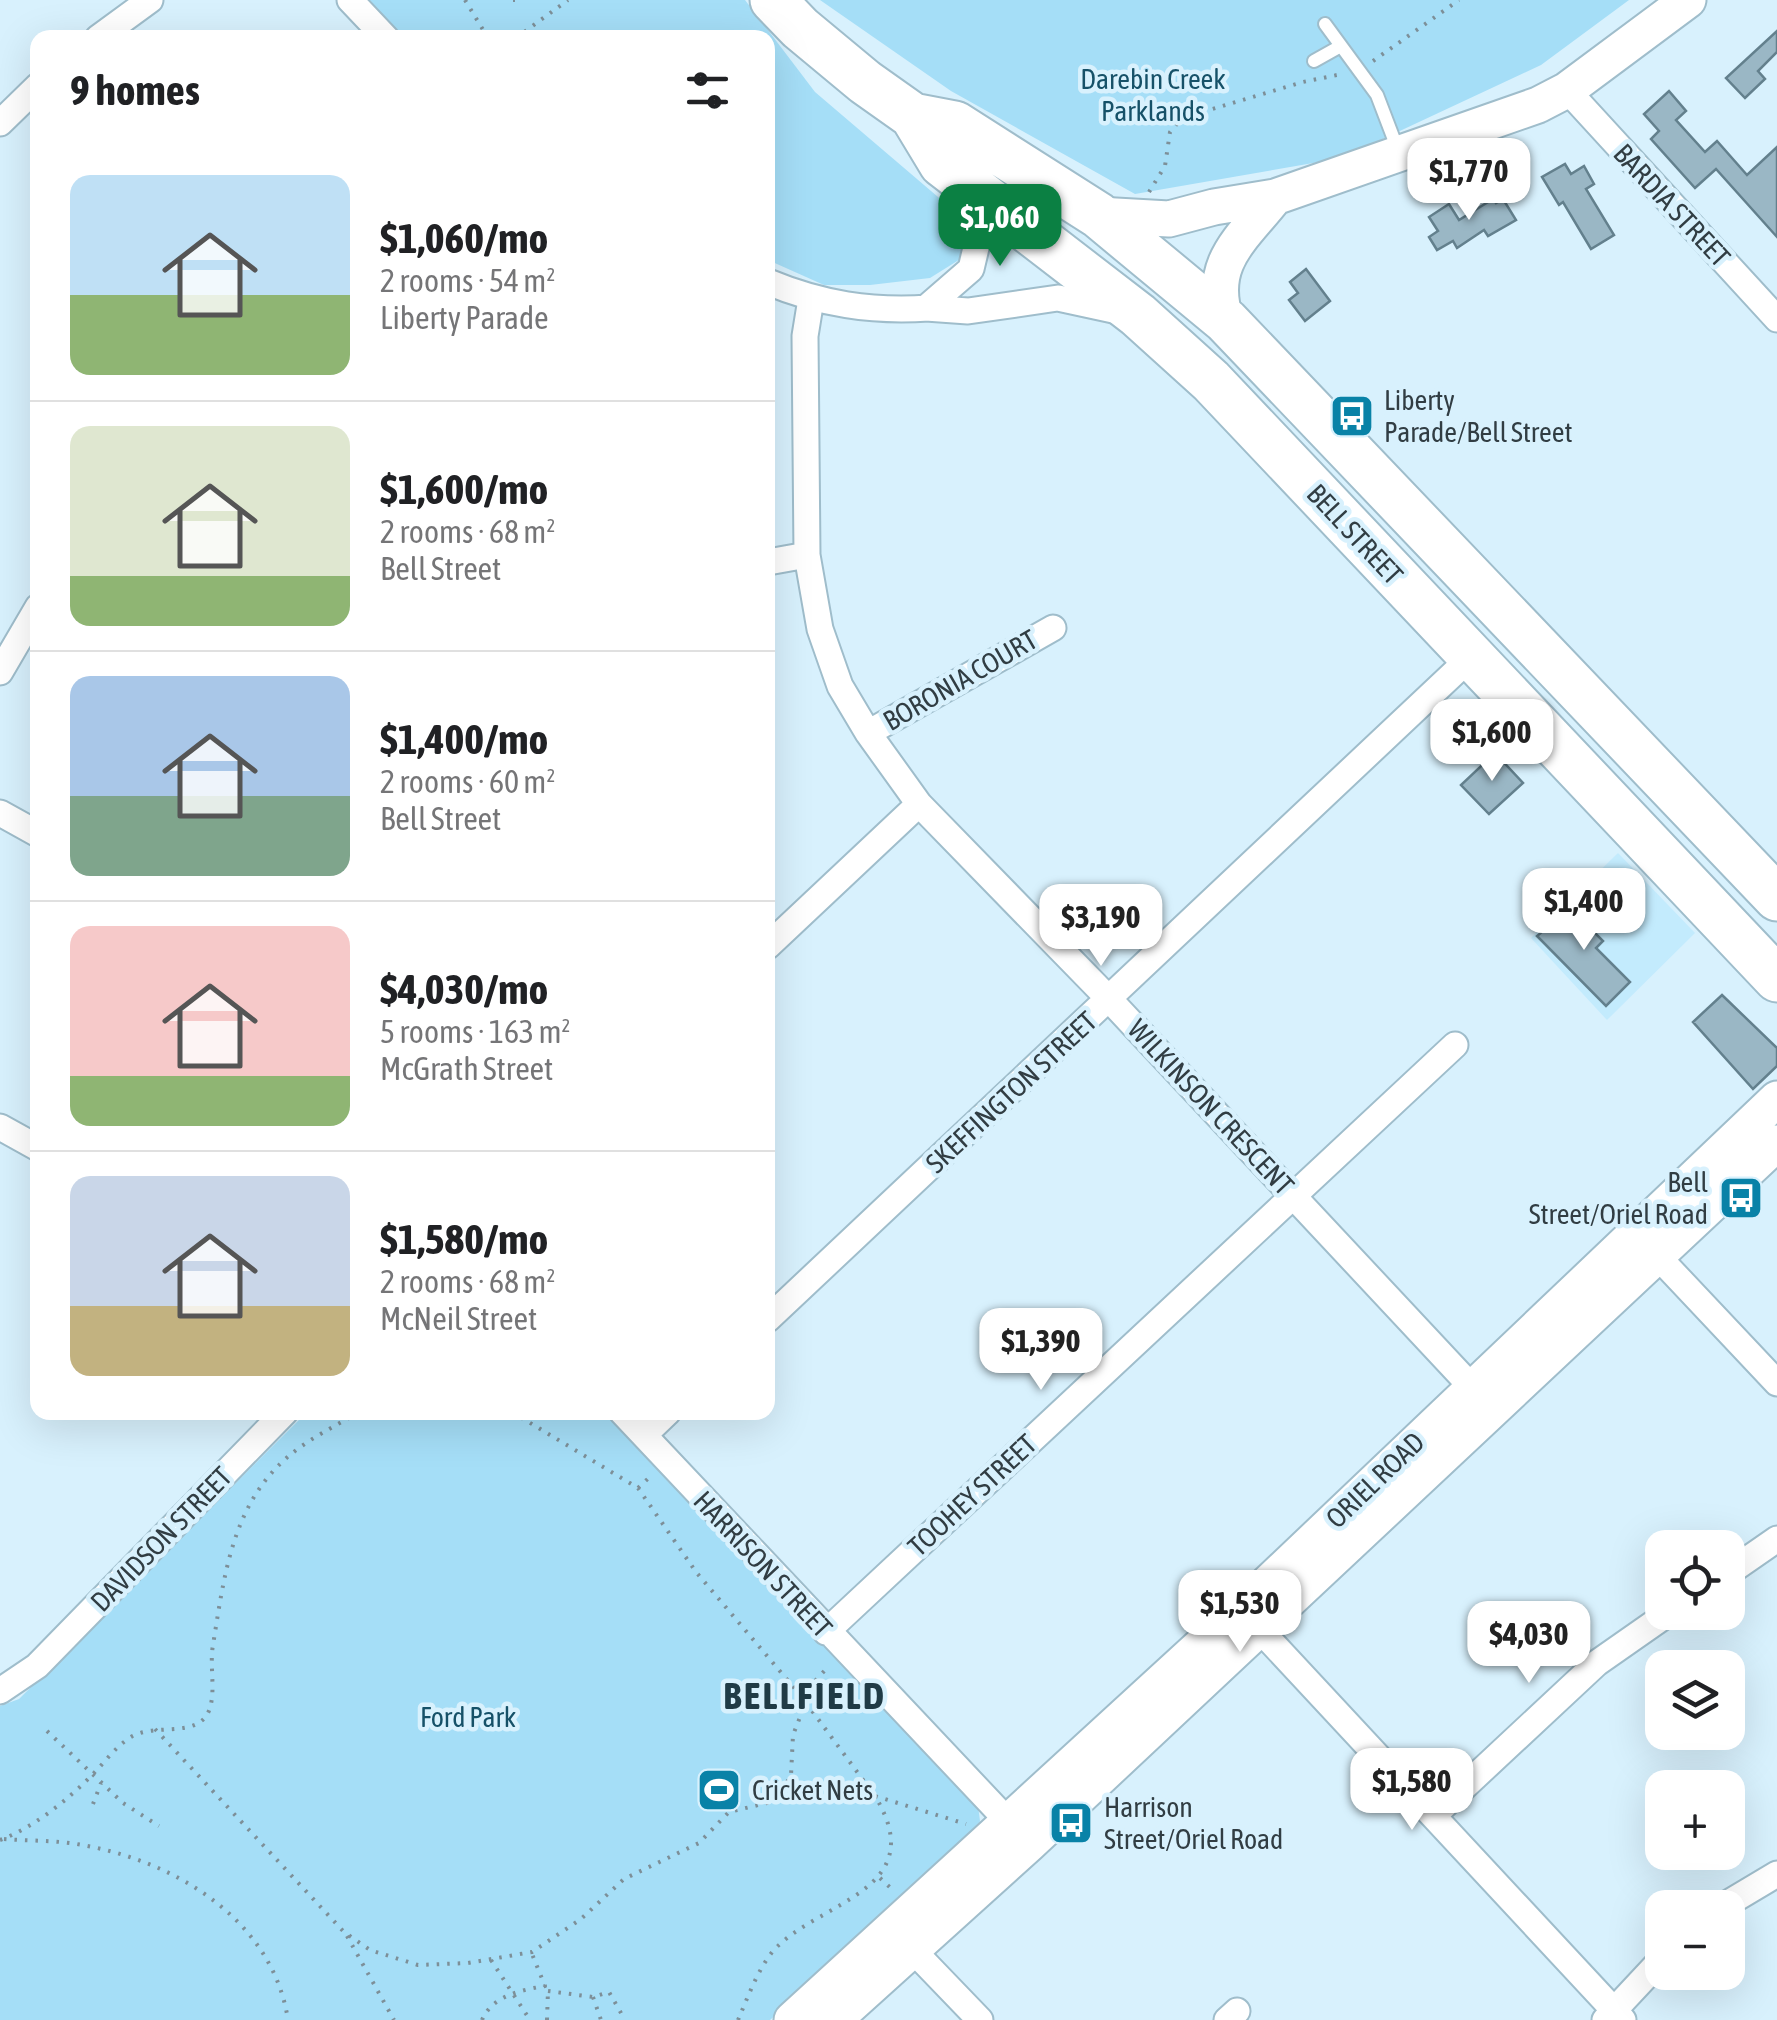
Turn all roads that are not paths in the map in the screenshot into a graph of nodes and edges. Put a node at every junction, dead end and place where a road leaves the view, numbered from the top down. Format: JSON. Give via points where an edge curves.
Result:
{"nodes":[{"id":1,"x":150,"y":0,"type":"edge"},
{"id":2,"x":350,"y":0,"type":"edge"},
{"id":3,"x":773,"y":0,"type":"edge"},
{"id":4,"x":1688,"y":0,"type":"edge"},
{"id":5,"x":1324,"y":24,"type":"dead end"},
{"id":6,"x":109,"y":30,"type":"edge"},
{"id":7,"x":378,"y":30,"type":"edge"},
{"id":8,"x":1339,"y":47,"type":"junction"},
{"id":9,"x":1314,"y":61,"type":"dead end"},
{"id":10,"x":1567,"y":90,"type":"junction"},
{"id":11,"x":30,"y":94,"type":"edge"},
{"id":12,"x":913,"y":116,"type":"junction"},
{"id":13,"x":0,"y":123,"type":"edge"},
{"id":14,"x":1400,"y":154,"type":"junction"},
{"id":15,"x":976,"y":188,"type":"junction"},
{"id":16,"x":1275,"y":197,"type":"junction"},
{"id":17,"x":1098,"y":215,"type":"junction"},
{"id":18,"x":775,"y":285,"type":"edge"},
{"id":19,"x":812,"y":298,"type":"junction"},
{"id":20,"x":928,"y":308,"type":"junction"},
{"id":21,"x":1138,"y":315,"type":"junction"},
{"id":22,"x":1777,"y":319,"type":"edge"},
{"id":23,"x":1226,"y":320,"type":"junction"},
{"id":24,"x":1342,"y":439,"type":"junction"},
{"id":25,"x":1298,"y":474,"type":"junction"},
{"id":26,"x":807,"y":555,"type":"junction"},
{"id":27,"x":775,"y":561,"type":"edge"},
{"id":28,"x":30,"y":613,"type":"edge"},
{"id":29,"x":1053,"y":628,"type":"dead end"},
{"id":30,"x":10,"y":631,"type":"edge"},
{"id":31,"x":1471,"y":657,"type":"junction"},
{"id":32,"x":0,"y":672,"type":"edge"},
{"id":33,"x":868,"y":733,"type":"junction"},
{"id":34,"x":919,"y":804,"type":"junction"},
{"id":35,"x":0,"y":813,"type":"edge"},
{"id":36,"x":30,"y":830,"type":"edge"},
{"id":37,"x":1777,"y":898,"type":"edge"},
{"id":38,"x":775,"y":939,"type":"edge"},
{"id":39,"x":1777,"y":979,"type":"edge"},
{"id":40,"x":1110,"y":999,"type":"junction"},
{"id":41,"x":1456,"y":1044,"type":"dead end"},
{"id":42,"x":1777,"y":1099,"type":"edge"},
{"id":43,"x":0,"y":1128,"type":"edge"},
{"id":44,"x":30,"y":1144,"type":"edge"},
{"id":45,"x":1777,"y":1144,"type":"edge"},
{"id":46,"x":1294,"y":1195,"type":"junction"},
{"id":47,"x":1647,"y":1245,"type":"junction"},
{"id":48,"x":775,"y":1313,"type":"edge"},
{"id":49,"x":1777,"y":1383,"type":"edge"},
{"id":50,"x":1483,"y":1399,"type":"junction"},
{"id":51,"x":276,"y":1420,"type":"edge"},
{"id":52,"x":630,"y":1420,"type":"edge"},
{"id":53,"x":660,"y":1420,"type":"edge"},
{"id":54,"x":644,"y":1435,"type":"junction"},
{"id":55,"x":1777,"y":1539,"type":"edge"},
{"id":56,"x":1745,"y":1561,"type":"edge"},
{"id":57,"x":1249,"y":1619,"type":"junction"},
{"id":58,"x":1645,"y":1629,"type":"edge"},
{"id":59,"x":826,"y":1632,"type":"junction"},
{"id":60,"x":0,"y":1692,"type":"edge"},
{"id":61,"x":1434,"y":1815,"type":"junction"},
{"id":62,"x":1006,"y":1831,"type":"junction"},
{"id":63,"x":1777,"y":1874,"type":"edge"},
{"id":64,"x":1745,"y":1893,"type":"edge"},
{"id":65,"x":903,"y":1939,"type":"junction"},
{"id":66,"x":1645,"y":1980,"type":"edge"},
{"id":67,"x":1614,"y":2017,"type":"edge"},
{"id":68,"x":792,"y":2020,"type":"edge"},
{"id":69,"x":834,"y":2020,"type":"edge"},
{"id":70,"x":980,"y":2020,"type":"edge"}],
"edges":[{"from":1,"to":6,"type":"street"},
{"from":2,"to":7,"type":"street"},
{"from":3,"to":12,"type":"highway","name":"BELL STREET","via":[[832,56]]},
{"from":4,"to":10,"type":"main road"},
{"from":5,"to":8,"type":"lane"},
{"from":8,"to":9,"type":"lane"},
{"from":8,"to":14,"type":"lane","via":[[1378,95]]},
{"from":10,"to":14,"type":"main road"},
{"from":10,"to":22,"type":"street","name":"BARDIA STREET"},
{"from":11,"to":13,"type":"street"},
{"from":12,"to":15,"type":"highway","name":"BELL STREET","via":[[942,164]]},
{"from":12,"to":17,"type":"highway","name":"BELL STREET","via":[[956,124]]},
{"from":14,"to":16,"type":"main road"},
{"from":15,"to":20,"type":"street","via":[[979,235],[972,269]]},
{"from":15,"to":21,"type":"highway","name":"BELL STREET"},
{"from":16,"to":17,"type":"main road","via":[[1169,219]]},
{"from":16,"to":23,"type":"main road","via":[[1237,241],[1221,274]]},
{"from":17,"to":23,"type":"highway","name":"BELL STREET"},
{"from":18,"to":19,"type":"street"},
{"from":19,"to":20,"type":"street","via":[[883,311]]},
{"from":19,"to":26,"type":"street","name":"WILKINSON CRESCENT","via":[[805,336]]},
{"from":20,"to":21,"type":"street","via":[[968,311],[1058,298]]},
{"from":21,"to":25,"type":"highway","name":"BELL STREET"},
{"from":23,"to":24,"type":"highway","name":"BELL STREET"},
{"from":24,"to":25,"type":"highway"},
{"from":24,"to":37,"type":"highway","name":"BELL STREET"},
{"from":25,"to":31,"type":"highway","name":"BELL STREET"},
{"from":26,"to":27,"type":"street"},
{"from":26,"to":33,"type":"street","name":"WILKINSON CRESCENT","via":[[825,644]]},
{"from":28,"to":30,"type":"street"},
{"from":29,"to":33,"type":"street","name":"BORONIA COURT"},
{"from":30,"to":32,"type":"street"},
{"from":31,"to":39,"type":"highway","name":"BELL STREET"},
{"from":31,"to":40,"type":"street","name":"SKEFFINGTON STREET"},
{"from":33,"to":34,"type":"street","name":"WILKINSON CRESCENT"},
{"from":34,"to":38,"type":"street"},
{"from":34,"to":40,"type":"street","name":"WILKINSON CRESCENT"},
{"from":35,"to":36,"type":"street"},
{"from":40,"to":46,"type":"street","name":"WILKINSON CRESCENT"},
{"from":40,"to":48,"type":"street","name":"SKEFFINGTON STREET"},
{"from":41,"to":46,"type":"street","name":"TOOHEY STREET"},
{"from":42,"to":47,"type":"main road","name":"ORIEL ROAD"},
{"from":43,"to":44,"type":"street"},
{"from":45,"to":47,"type":"main road","name":"ORIEL ROAD"},
{"from":46,"to":50,"type":"street","name":"WILKINSON CRESCENT"},
{"from":46,"to":59,"type":"street","name":"TOOHEY STREET"},
{"from":47,"to":49,"type":"street"},
{"from":47,"to":50,"type":"main road","name":"ORIEL ROAD"},
{"from":50,"to":57,"type":"main road","name":"ORIEL ROAD"},
{"from":51,"to":60,"type":"street","name":"DAVIDSON STREET","via":[[36,1666]]},
{"from":52,"to":54,"type":"street","name":"HARRISON STREET"},
{"from":53,"to":54,"type":"street"},
{"from":54,"to":59,"type":"street","name":"HARRISON STREET"},
{"from":55,"to":56,"type":"street"},
{"from":57,"to":61,"type":"street"},
{"from":57,"to":62,"type":"main road","name":"ORIEL ROAD"},
{"from":58,"to":61,"type":"street","via":[[1597,1663]]},
{"from":59,"to":62,"type":"street","name":"HARRISON STREET"},
{"from":61,"to":67,"type":"street"},
{"from":62,"to":65,"type":"main road","name":"ORIEL ROAD"},
{"from":63,"to":64,"type":"street"},
{"from":65,"to":68,"type":"main road","name":"ORIEL ROAD"},
{"from":65,"to":69,"type":"main road","name":"ORIEL ROAD"},
{"from":65,"to":70,"type":"street"},
{"from":66,"to":67,"type":"street"}]}
